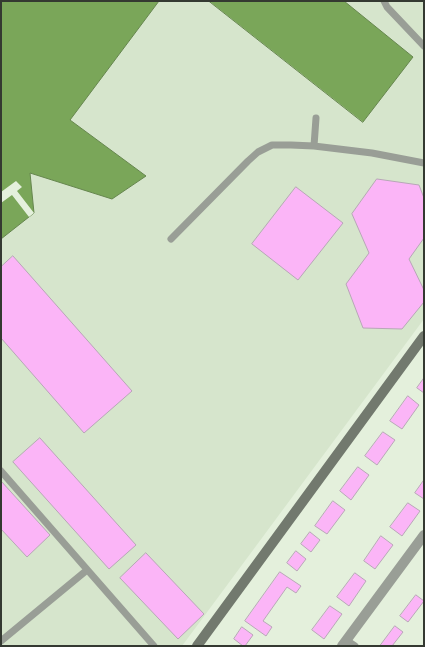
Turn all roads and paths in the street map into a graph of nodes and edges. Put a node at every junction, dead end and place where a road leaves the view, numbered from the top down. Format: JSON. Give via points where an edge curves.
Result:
{"nodes":[{"id":1,"x":384,"y":1,"type":"edge"},
{"id":2,"x":424,"y":46,"type":"edge"},
{"id":3,"x":316,"y":118,"type":"dead end"},
{"id":4,"x":314,"y":146,"type":"junction"},
{"id":5,"x":423,"y":161,"type":"edge"},
{"id":6,"x":172,"y":239,"type":"dead end"},
{"id":7,"x":424,"y":336,"type":"edge"},
{"id":8,"x":1,"y":471,"type":"edge"},
{"id":9,"x":424,"y":535,"type":"edge"},
{"id":10,"x":87,"y":570,"type":"junction"},
{"id":11,"x":1,"y":641,"type":"edge"},
{"id":12,"x":348,"y":644,"type":"edge"},
{"id":13,"x":154,"y":646,"type":"edge"},
{"id":14,"x":197,"y":646,"type":"edge"}],
"edges":[{"from":1,"to":2,"type":"lane"},
{"from":3,"to":4,"type":"lane"},
{"from":4,"to":5,"type":"lane"},
{"from":4,"to":6,"type":"lane","via":[[272,145],[258,152]]},
{"from":7,"to":14,"type":"street"},
{"from":8,"to":10,"type":"lane"},
{"from":9,"to":12,"type":"street"},
{"from":10,"to":11,"type":"lane"},
{"from":10,"to":13,"type":"lane"}]}
